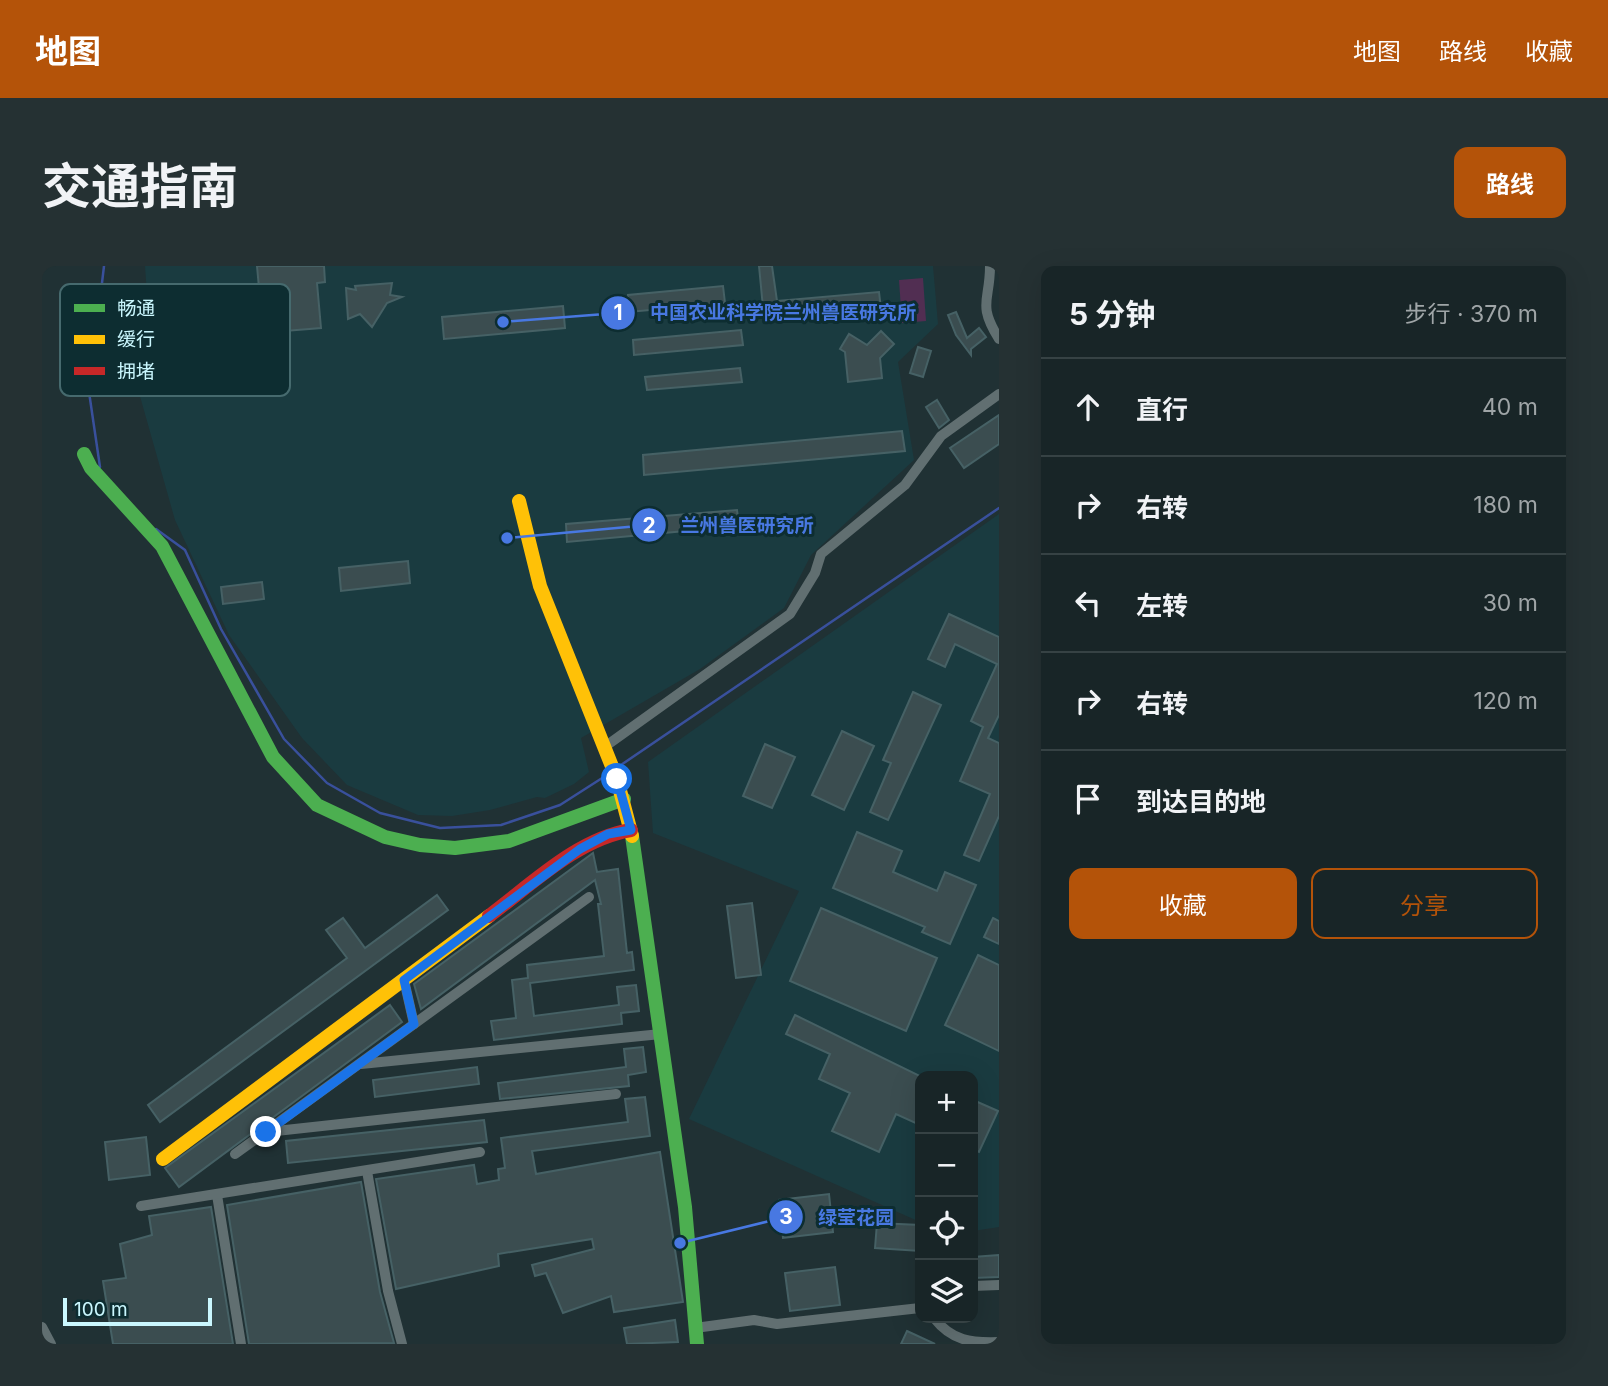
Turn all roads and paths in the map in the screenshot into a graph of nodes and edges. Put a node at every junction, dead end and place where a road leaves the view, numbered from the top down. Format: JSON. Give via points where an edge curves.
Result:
{"nodes":[{"id":1,"x":990,"y":266,"type":"edge"},
{"id":2,"x":999,"y":339,"type":"edge"},
{"id":3,"x":999,"y":394,"type":"edge"},
{"id":4,"x":84,"y":454,"type":"dead end"},
{"id":5,"x":519,"y":501,"type":"dead end"},
{"id":6,"x":606,"y":754,"type":"junction"},
{"id":7,"x":624,"y":799,"type":"junction"},
{"id":8,"x":631,"y":830,"type":"junction"},
{"id":9,"x":589,"y":897,"type":"dead end"},
{"id":10,"x":404,"y":980,"type":"junction"},
{"id":11,"x":414,"y":1024,"type":"junction"},
{"id":12,"x":661,"y":1034,"type":"junction"},
{"id":13,"x":358,"y":1065,"type":"junction"},
{"id":14,"x":616,"y":1094,"type":"dead end"},
{"id":15,"x":266,"y":1132,"type":"junction"},
{"id":16,"x":480,"y":1152,"type":"dead end"},
{"id":17,"x":235,"y":1154,"type":"dead end"},
{"id":18,"x":163,"y":1159,"type":"dead end"},
{"id":19,"x":367,"y":1171,"type":"junction"},
{"id":20,"x":216,"y":1195,"type":"junction"},
{"id":21,"x":141,"y":1206,"type":"dead end"},
{"id":22,"x":999,"y":1284,"type":"edge"},
{"id":23,"x":978,"y":1286,"type":"edge"},
{"id":24,"x":915,"y":1309,"type":"edge"},
{"id":25,"x":939,"y":1323,"type":"edge"},
{"id":26,"x":42,"y":1327,"type":"edge"},
{"id":27,"x":695,"y":1328,"type":"junction"},
{"id":28,"x":999,"y":1342,"type":"edge"},
{"id":29,"x":51,"y":1344,"type":"edge"},
{"id":30,"x":241,"y":1344,"type":"edge"},
{"id":31,"x":401,"y":1344,"type":"edge"},
{"id":32,"x":697,"y":1344,"type":"edge"}],
"edges":[{"from":1,"to":2,"type":"street","via":[[984,304]]},
{"from":3,"to":6,"type":"street","via":[[941,436],[905,485],[821,554],[790,614]]},
{"from":4,"to":7,"type":"street","via":[[91,468],[162,546],[273,757],[317,805],[385,837],[455,848],[509,841]]},
{"from":5,"to":6,"type":"street","via":[[540,586]]},
{"from":6,"to":7,"type":"street"},
{"from":7,"to":8,"type":"street"},
{"from":8,"to":10,"type":"street","via":[[608,834],[580,849]]},
{"from":8,"to":12,"type":"street"},
{"from":9,"to":11,"type":"street"},
{"from":10,"to":11,"type":"street"},
{"from":10,"to":18,"type":"street"},
{"from":11,"to":13,"type":"street"},
{"from":12,"to":13,"type":"street"},
{"from":12,"to":27,"type":"street","via":[[687,1224]]},
{"from":13,"to":15,"type":"street"},
{"from":14,"to":15,"type":"street"},
{"from":15,"to":17,"type":"street"},
{"from":16,"to":19,"type":"street"},
{"from":19,"to":20,"type":"street"},
{"from":19,"to":31,"type":"street"},
{"from":20,"to":21,"type":"street"},
{"from":20,"to":30,"type":"street"},
{"from":22,"to":23,"type":"street"},
{"from":24,"to":27,"type":"street"},
{"from":25,"to":28,"type":"street","via":[[955,1338]]},
{"from":26,"to":29,"type":"street"},
{"from":27,"to":32,"type":"street"}]}
